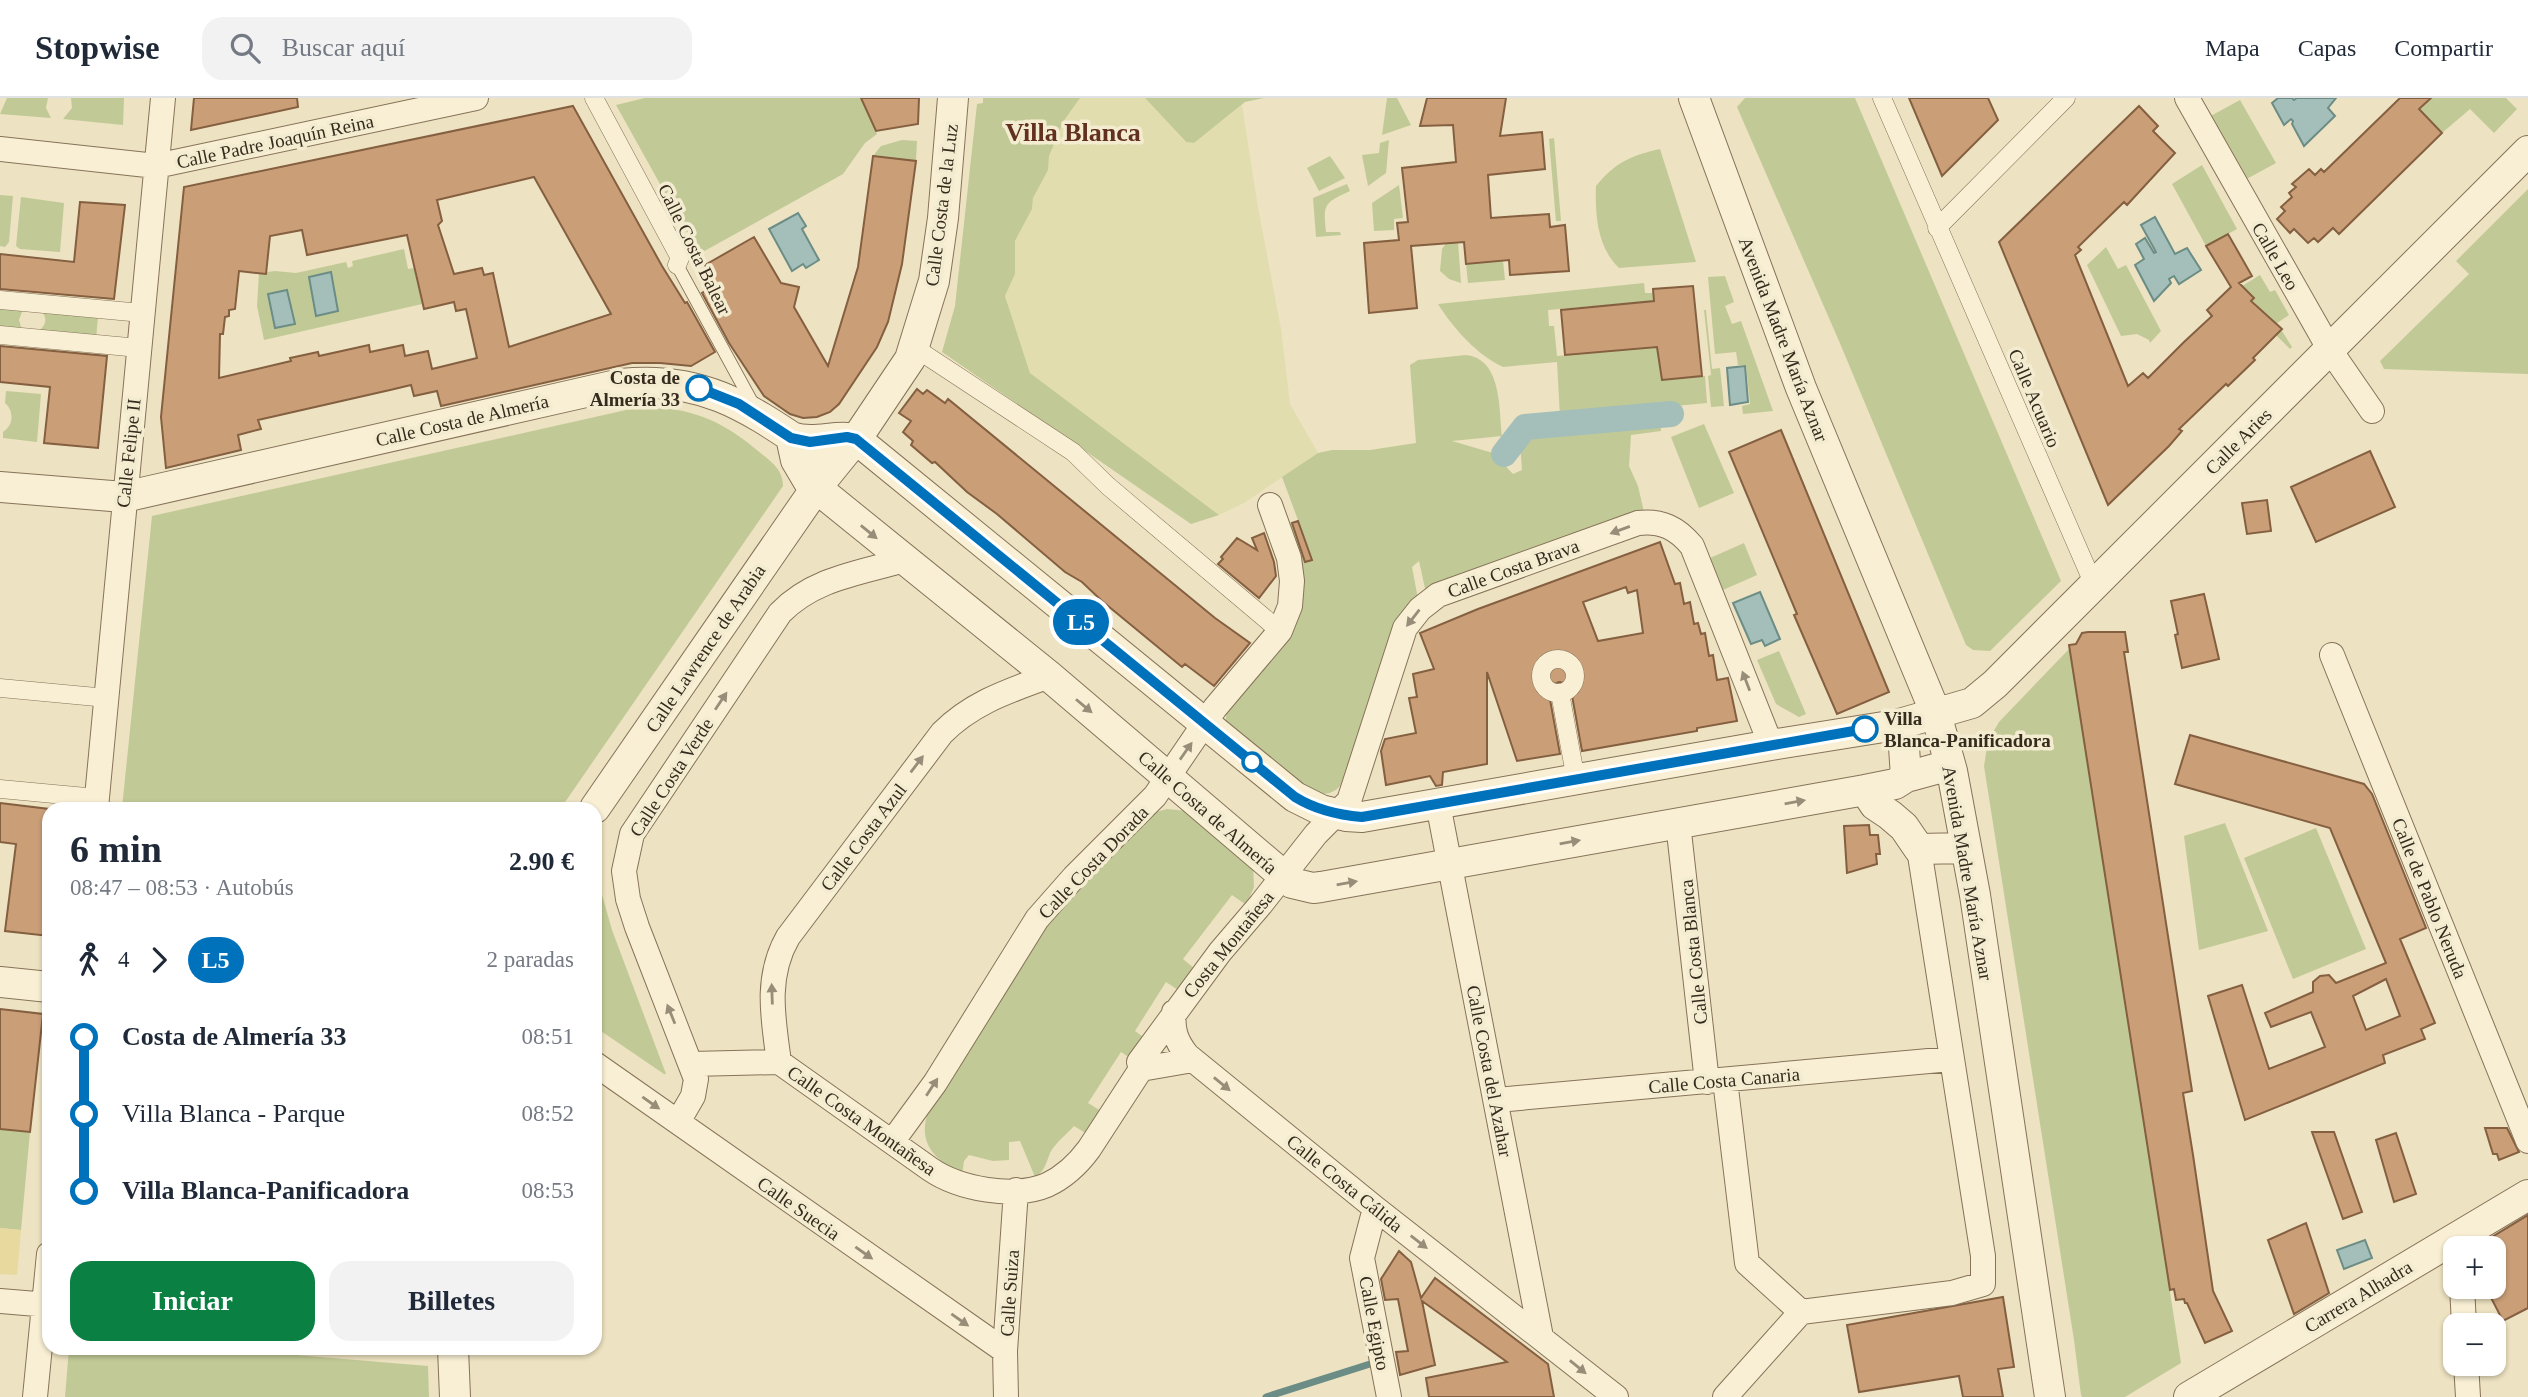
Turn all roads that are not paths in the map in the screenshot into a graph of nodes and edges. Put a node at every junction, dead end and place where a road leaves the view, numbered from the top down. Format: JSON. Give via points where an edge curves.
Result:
{"nodes":[{"id":1,"x":163,"y":98,"type":"edge"},
{"id":2,"x":476,"y":98,"type":"edge"},
{"id":3,"x":594,"y":98,"type":"edge"},
{"id":4,"x":953,"y":98,"type":"edge"},
{"id":5,"x":1694,"y":98,"type":"edge"},
{"id":6,"x":1882,"y":98,"type":"edge"},
{"id":7,"x":2066,"y":98,"type":"edge"},
{"id":8,"x":2187,"y":98,"type":"edge"},
{"id":9,"x":0,"y":149,"type":"edge"},
{"id":10,"x":2528,"y":151,"type":"edge"},
{"id":11,"x":156,"y":166,"type":"junction"},
{"id":12,"x":1937,"y":228,"type":"junction"},
{"id":13,"x":677,"y":265,"type":"joint"},
{"id":14,"x":0,"y":300,"type":"edge"},
{"id":15,"x":142,"y":313,"type":"junction"},
{"id":16,"x":0,"y":335,"type":"edge"},
{"id":17,"x":139,"y":348,"type":"junction"},
{"id":18,"x":915,"y":348,"type":"junction"},
{"id":19,"x":2330,"y":350,"type":"junction"},
{"id":20,"x":2372,"y":411,"type":"dead end"},
{"id":21,"x":760,"y":418,"type":"junction"},
{"id":22,"x":791,"y":438,"type":"junction"},
{"id":23,"x":856,"y":439,"type":"junction"},
{"id":24,"x":825,"y":477,"type":"junction"},
{"id":25,"x":0,"y":487,"type":"edge"},
{"id":26,"x":124,"y":497,"type":"junction"},
{"id":27,"x":1270,"y":505,"type":"dead end"},
{"id":28,"x":904,"y":560,"type":"junction"},
{"id":29,"x":2094,"y":585,"type":"junction"},
{"id":30,"x":1280,"y":631,"type":"junction"},
{"id":31,"x":2332,"y":655,"type":"dead end"},
{"id":32,"x":1049,"y":676,"type":"junction"},
{"id":33,"x":0,"y":688,"type":"edge"},
{"id":34,"x":1560,"y":693,"type":"dead end"},
{"id":35,"x":107,"y":698,"type":"junction"},
{"id":36,"x":1936,"y":714,"type":"junction"},
{"id":37,"x":1206,"y":724,"type":"junction"},
{"id":38,"x":1896,"y":725,"type":"junction"},
{"id":39,"x":1770,"y":745,"type":"junction"},
{"id":40,"x":1950,"y":765,"type":"junction"},
{"id":41,"x":1906,"y":777,"type":"junction"},
{"id":42,"x":1168,"y":778,"type":"junction"},
{"id":43,"x":1576,"y":779,"type":"junction"},
{"id":44,"x":0,"y":789,"type":"edge"},
{"id":45,"x":1865,"y":790,"type":"junction"},
{"id":46,"x":89,"y":802,"type":"edge"},
{"id":47,"x":96,"y":802,"type":"edge"},
{"id":48,"x":599,"y":802,"type":"edge"},
{"id":49,"x":1438,"y":804,"type":"junction"},
{"id":50,"x":1336,"y":814,"type":"junction"},
{"id":51,"x":1678,"y":822,"type":"junction"},
{"id":52,"x":1966,"y":848,"type":"junction"},
{"id":53,"x":1919,"y":849,"type":"junction"},
{"id":54,"x":1449,"y":865,"type":"junction"},
{"id":55,"x":1282,"y":876,"type":"junction"},
{"id":56,"x":0,"y":982,"type":"edge"},
{"id":57,"x":42,"y":985,"type":"edge"},
{"id":58,"x":1174,"y":1012,"type":"junction"},
{"id":59,"x":1951,"y":1059,"type":"junction"},
{"id":60,"x":1193,"y":1060,"type":"junction"},
{"id":61,"x":779,"y":1062,"type":"junction"},
{"id":62,"x":691,"y":1064,"type":"junction"},
{"id":63,"x":602,"y":1068,"type":"edge"},
{"id":64,"x":1141,"y":1069,"type":"junction"},
{"id":65,"x":1716,"y":1081,"type":"junction"},
{"id":66,"x":1497,"y":1100,"type":"junction"},
{"id":67,"x":678,"y":1122,"type":"junction"},
{"id":68,"x":2528,"y":1141,"type":"edge"},
{"id":69,"x":892,"y":1142,"type":"junction"},
{"id":70,"x":1016,"y":1190,"type":"junction"},
{"id":71,"x":2528,"y":1195,"type":"edge"},
{"id":72,"x":1375,"y":1208,"type":"junction"},
{"id":73,"x":2468,"y":1236,"type":"edge"},
{"id":74,"x":2443,"y":1251,"type":"edge"},
{"id":75,"x":0,"y":1301,"type":"edge"},
{"id":76,"x":42,"y":1304,"type":"edge"},
{"id":77,"x":1801,"y":1312,"type":"junction"},
{"id":78,"x":1541,"y":1337,"type":"junction"},
{"id":79,"x":42,"y":1339,"type":"edge"},
{"id":80,"x":1004,"y":1351,"type":"junction"},
{"id":81,"x":453,"y":1355,"type":"edge"},
{"id":82,"x":2467,"y":1376,"type":"edge"},
{"id":83,"x":35,"y":1397,"type":"edge"},
{"id":84,"x":455,"y":1397,"type":"edge"},
{"id":85,"x":1006,"y":1397,"type":"edge"},
{"id":86,"x":1389,"y":1397,"type":"edge"},
{"id":87,"x":1616,"y":1397,"type":"edge"},
{"id":88,"x":1725,"y":1397,"type":"edge"},
{"id":89,"x":2050,"y":1397,"type":"edge"},
{"id":90,"x":2189,"y":1397,"type":"edge"},
{"id":91,"x":2468,"y":1397,"type":"edge"}],
"edges":[{"from":1,"to":11,"type":"street","name":"Calle Felipe II"},
{"from":2,"to":11,"type":"street","name":"Calle Padre Joaquín Reina"},
{"from":3,"to":13,"type":"street","name":"Calle Costa Balear","via":[[680,258]]},
{"from":4,"to":18,"type":"street","name":"Calle Costa de la Luz","via":[[934,281]]},
{"from":5,"to":36,"type":"street","name":"Avenida Madre María Aznar","via":[[1801,388]]},
{"from":6,"to":12,"type":"street","name":"Calle Acuario"},
{"from":7,"to":12,"type":"street"},
{"from":8,"to":19,"type":"street","name":"Calle Leo"},
{"from":9,"to":11,"type":"street","name":"Calle Padre Joaquín Reina"},
{"from":10,"to":19,"type":"street","name":"Calle Aries"},
{"from":11,"to":15,"type":"street","name":"Calle Felipe II"},
{"from":12,"to":29,"type":"street","name":"Calle Acuario"},
{"from":13,"to":21,"type":"lane","name":"Calle Costa Balear"},
{"from":14,"to":15,"type":"street"},
{"from":15,"to":17,"type":"street","name":"Calle Felipe II"},
{"from":16,"to":17,"type":"street"},
{"from":17,"to":26,"type":"street","name":"Calle Felipe II"},
{"from":18,"to":23,"type":"street","name":"Calle Costa de la Luz"},
{"from":18,"to":30,"type":"street","via":[[1073,452]]},
{"from":19,"to":20,"type":"street","name":"Calle Leo"},
{"from":19,"to":29,"type":"street","name":"Calle Aries"},
{"from":21,"to":22,"type":"street","name":"Calle Costa de Almería"},
{"from":21,"to":26,"type":"street","name":"Calle Costa de Almería","via":[[699,388],[621,384]]},
{"from":22,"to":23,"type":"street","name":"Calle Costa de Almería","via":[[810,442]]},
{"from":22,"to":24,"type":"street","name":"Calle Costa de Almería","via":[[800,469]]},
{"from":23,"to":24,"type":"street","name":"Calle Costa de la Luz"},
{"from":23,"to":37,"type":"street"},
{"from":24,"to":28,"type":"street","name":"Calle Costa de Almería","one_way":true},
{"from":24,"to":48,"type":"street","name":"Calle Lawrence de Arabia"},
{"from":25,"to":26,"type":"street","name":"Calle Costa de Almería"},
{"from":26,"to":35,"type":"street","name":"Calle Felipe II"},
{"from":27,"to":30,"type":"street","name":"Calle Costa Dorada","via":[[1289,558],[1292,581],[1290,606]]},
{"from":28,"to":32,"type":"street","name":"Calle Costa de Almería"},
{"from":62,"to":28,"type":"street","name":"Calle Costa Verde","one_way":true,"via":[[628,899],[624,871],[632,834],[780,612],[824,582]]},
{"from":29,"to":36,"type":"street","name":"Calle Aries","via":[[1990,689],[1972,703]]},
{"from":30,"to":37,"type":"street","name":"Calle Costa Dorada"},
{"from":31,"to":68,"type":"street","name":"Calle de Pablo Neruda"},
{"from":32,"to":42,"type":"street","name":"Calle Costa de Almería","one_way":true},
{"from":61,"to":32,"type":"street","name":"Calle Costa Azul","one_way":true,"via":[[771,986],[776,960],[788,937],[942,733],[985,700]]},
{"from":33,"to":35,"type":"street"},
{"from":34,"to":43,"type":"street"},
{"from":35,"to":47,"type":"street","name":"Calle Felipe II"},
{"from":36,"to":38,"type":"street"},
{"from":36,"to":40,"type":"street","name":"Avenida Madre María Aznar"},
{"from":42,"to":37,"type":"street","name":"Calle Costa Dorada","one_way":true},
{"from":37,"to":50,"type":"street","via":[[1295,797]]},
{"from":38,"to":39,"type":"street"},
{"from":38,"to":41,"type":"street","via":[[1904,747]]},
{"from":39,"to":43,"type":"street"},
{"from":39,"to":50,"type":"street","name":"Calle Costa Brava","one_way":true,"via":[[1692,546],[1668,526],[1638,523],[1438,595],[1420,609],[1405,628],[1349,801]]},
{"from":40,"to":41,"type":"street","name":"Calle Costa de Almería"},
{"from":40,"to":52,"type":"street","name":"Avenida Madre María Aznar"},
{"from":41,"to":45,"type":"street","name":"Calle Costa de Almería"},
{"from":42,"to":55,"type":"street","name":"Calle Costa de Almería"},
{"from":69,"to":42,"type":"street","name":"Calle Costa Dorada","one_way":true,"via":[[935,1083],[1037,919]]},
{"from":43,"to":49,"type":"street"},
{"from":44,"to":46,"type":"street"},
{"from":51,"to":45,"type":"street","name":"Calle Costa de Almería","one_way":true},
{"from":45,"to":53,"type":"street","via":[[1875,805],[1912,835]]},
{"from":49,"to":50,"type":"street","via":[[1362,817]]},
{"from":49,"to":54,"type":"street","name":"Calle Costa del Azahar"},
{"from":50,"to":55,"type":"street","name":"Calle Costa Brava"},
{"from":54,"to":51,"type":"street","name":"Calle Costa de Almería","one_way":true},
{"from":51,"to":65,"type":"street","name":"Calle Costa Blanca"},
{"from":52,"to":53,"type":"street"},
{"from":52,"to":89,"type":"street","name":"Avenida Madre María Aznar"},
{"from":53,"to":59,"type":"street"},
{"from":55,"to":54,"type":"street","name":"Calle Costa de Almería","one_way":true,"via":[[1313,888]]},
{"from":54,"to":66,"type":"street","name":"Calle Costa del Azahar"},
{"from":55,"to":58,"type":"street","name":"Costa Montañesa"},
{"from":56,"to":57,"type":"street"},
{"from":58,"to":60,"type":"street","name":"Calle Costa Cálida","via":[[1175,1036]]},
{"from":58,"to":64,"type":"street","name":"Calle Costa Montañesa","via":[[1139,1062]]},
{"from":59,"to":65,"type":"street","name":"Calle Costa Canaria"},
{"from":59,"to":77,"type":"street","via":[[1983,1255],[1983,1284],[1952,1293]]},
{"from":60,"to":64,"type":"street"},
{"from":60,"to":72,"type":"street","name":"Calle Costa Cálida","one_way":true},
{"from":61,"to":62,"type":"street","name":"Calle Costa Montañesa"},
{"from":61,"to":69,"type":"street","name":"Calle Costa Montañesa"},
{"from":62,"to":67,"type":"street","name":"Calle Costa Verde","via":[[696,1079],[693,1096]]},
{"from":63,"to":67,"type":"street","name":"Calle Suecia","one_way":true},
{"from":64,"to":70,"type":"street","name":"Calle Costa Montañesa","via":[[1082,1159],[1045,1185]]},
{"from":65,"to":66,"type":"street","name":"Calle Costa Canaria"},
{"from":65,"to":77,"type":"street","name":"Calle Costa Blanca","via":[[1747,1263]]},
{"from":66,"to":78,"type":"street","name":"Calle Costa del Azahar"},
{"from":67,"to":80,"type":"street","name":"Calle Suecia","one_way":true},
{"from":69,"to":70,"type":"street","name":"Calle Costa Montañesa","via":[[955,1183]]},
{"from":70,"to":80,"type":"street","name":"Calle Suiza"},
{"from":71,"to":73,"type":"street","name":"Carrera Alhadra"},
{"from":72,"to":78,"type":"street","name":"Calle Costa Cálida","one_way":true},
{"from":72,"to":86,"type":"street","name":"Calle Egipto","via":[[1362,1258]]},
{"from":74,"to":90,"type":"street","name":"Carrera Alhadra"},
{"from":75,"to":76,"type":"street"},
{"from":77,"to":88,"type":"street"},
{"from":78,"to":87,"type":"street","name":"Calle Costa Cálida","one_way":true},
{"from":79,"to":83,"type":"street"},
{"from":80,"to":85,"type":"street","name":"Calle Suiza"},
{"from":81,"to":84,"type":"street"},
{"from":82,"to":91,"type":"street"}]}
